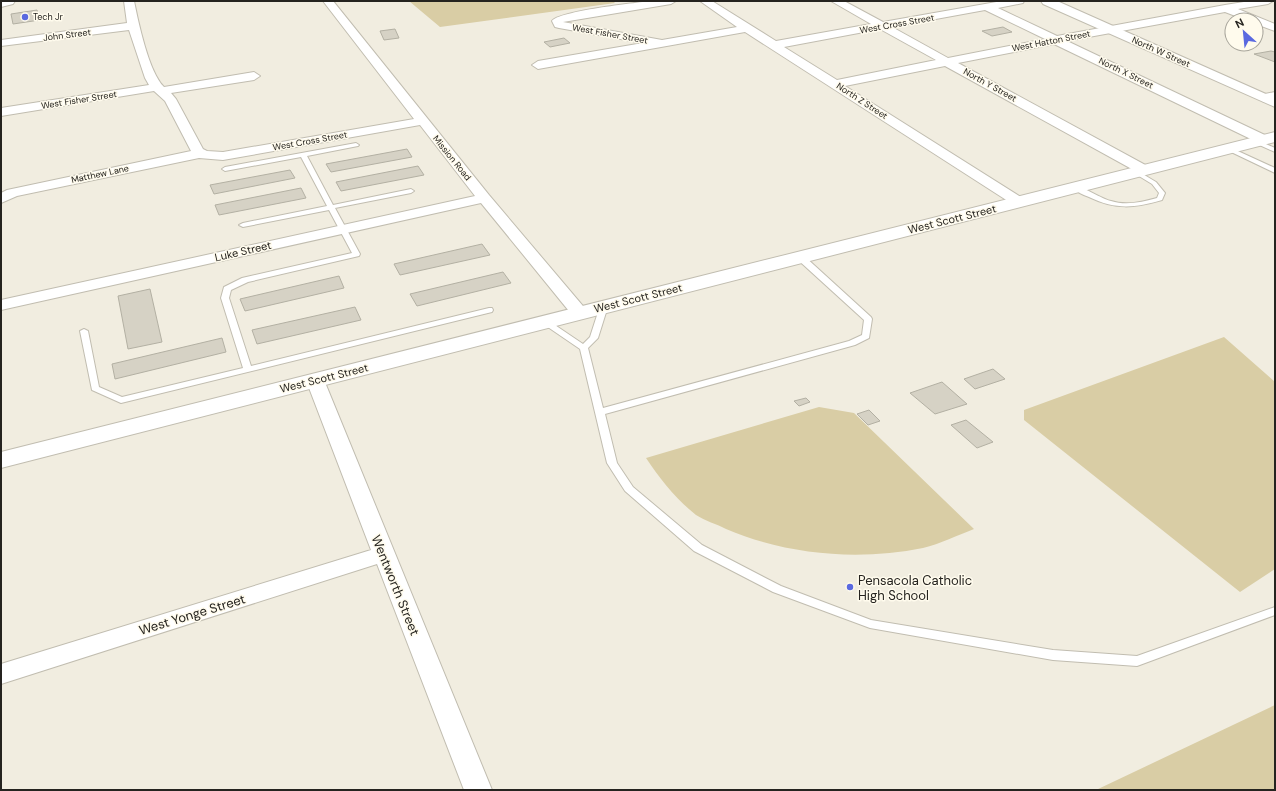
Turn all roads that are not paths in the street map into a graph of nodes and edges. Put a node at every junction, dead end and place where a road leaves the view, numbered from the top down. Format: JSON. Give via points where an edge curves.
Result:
{"nodes":[{"id":1,"x":9,"y":1,"type":"edge"},
{"id":2,"x":130,"y":1,"type":"edge"},
{"id":3,"x":328,"y":1,"type":"edge"},
{"id":4,"x":671,"y":1,"type":"edge"},
{"id":5,"x":705,"y":1,"type":"edge"},
{"id":6,"x":836,"y":1,"type":"edge"},
{"id":7,"x":1019,"y":1,"type":"edge"},
{"id":8,"x":1047,"y":1,"type":"edge"},
{"id":9,"x":1207,"y":1,"type":"edge"},
{"id":10,"x":1268,"y":1,"type":"edge"},
{"id":11,"x":1,"y":3,"type":"edge"},
{"id":12,"x":987,"y":7,"type":"junction"},
{"id":13,"x":1227,"y":9,"type":"junction"},
{"id":14,"x":1235,"y":12,"type":"edge"},
{"id":15,"x":1264,"y":23,"type":"edge"},
{"id":16,"x":133,"y":26,"type":"junction"},
{"id":17,"x":883,"y":27,"type":"junction"},
{"id":18,"x":748,"y":28,"type":"junction"},
{"id":19,"x":1275,"y":28,"type":"edge"},
{"id":20,"x":1111,"y":29,"type":"junction"},
{"id":21,"x":1058,"y":40,"type":"junction"},
{"id":22,"x":1,"y":43,"type":"edge"},
{"id":23,"x":661,"y":43,"type":"junction"},
{"id":24,"x":775,"y":45,"type":"junction"},
{"id":25,"x":948,"y":62,"type":"junction"},
{"id":26,"x":538,"y":64,"type":"dead end"},
{"id":27,"x":254,"y":76,"type":"dead end"},
{"id":28,"x":835,"y":84,"type":"junction"},
{"id":29,"x":159,"y":89,"type":"junction"},
{"id":30,"x":1271,"y":99,"type":"edge"},
{"id":31,"x":1,"y":112,"type":"edge"},
{"id":32,"x":423,"y":121,"type":"junction"},
{"id":33,"x":1268,"y":142,"type":"edge"},
{"id":34,"x":356,"y":145,"type":"dead end"},
{"id":35,"x":1230,"y":149,"type":"junction"},
{"id":36,"x":200,"y":152,"type":"junction"},
{"id":37,"x":303,"y":155,"type":"junction"},
{"id":38,"x":226,"y":169,"type":"dead end"},
{"id":39,"x":1140,"y":171,"type":"junction"},
{"id":40,"x":1275,"y":171,"type":"edge"},
{"id":41,"x":1076,"y":188,"type":"junction"},
{"id":42,"x":411,"y":191,"type":"dead end"},
{"id":43,"x":484,"y":198,"type":"junction"},
{"id":44,"x":1,"y":199,"type":"edge"},
{"id":45,"x":1019,"y":202,"type":"junction"},
{"id":46,"x":330,"y":208,"type":"junction"},
{"id":47,"x":243,"y":225,"type":"dead end"},
{"id":48,"x":342,"y":229,"type":"junction"},
{"id":49,"x":800,"y":257,"type":"junction"},
{"id":50,"x":1,"y":305,"type":"edge"},
{"id":51,"x":604,"y":306,"type":"junction"},
{"id":52,"x":489,"y":310,"type":"dead end"},
{"id":53,"x":579,"y":312,"type":"junction"},
{"id":54,"x":543,"y":322,"type":"junction"},
{"id":55,"x":84,"y":331,"type":"dead end"},
{"id":56,"x":584,"y":348,"type":"junction"},
{"id":57,"x":248,"y":369,"type":"junction"},
{"id":58,"x":315,"y":380,"type":"junction"},
{"id":59,"x":600,"y":412,"type":"junction"},
{"id":60,"x":1,"y":460,"type":"edge"},
{"id":61,"x":383,"y":554,"type":"junction"},
{"id":62,"x":1275,"y":611,"type":"edge"},
{"id":63,"x":1,"y":674,"type":"edge"},
{"id":64,"x":478,"y":790,"type":"edge"}],
"edges":[{"from":1,"to":11,"type":"street"},
{"from":2,"to":16,"type":"street"},
{"from":3,"to":32,"type":"street","name":"Mission Road"},
{"from":4,"to":23,"type":"street","name":"West Fisher Street","via":[[568,17],[557,21],[564,26]]},
{"from":5,"to":18,"type":"street","name":"North Z Street"},
{"from":6,"to":17,"type":"street","name":"North Y Street"},
{"from":7,"to":12,"type":"street","name":"West Cross Street"},
{"from":8,"to":20,"type":"street","name":"North W Street"},
{"from":9,"to":13,"type":"street"},
{"from":10,"to":13,"type":"street","name":"West Hatton Street"},
{"from":12,"to":17,"type":"street","name":"West Cross Street"},
{"from":12,"to":21,"type":"street","name":"North X Street"},
{"from":13,"to":14,"type":"street"},
{"from":13,"to":20,"type":"street","name":"West Hatton Street"},
{"from":15,"to":19,"type":"street"},
{"from":16,"to":22,"type":"street","name":"John Street"},
{"from":16,"to":29,"type":"street","via":[[151,78]]},
{"from":17,"to":24,"type":"street","name":"West Cross Street"},
{"from":17,"to":25,"type":"street","name":"North Y Street"},
{"from":18,"to":23,"type":"street"},
{"from":18,"to":24,"type":"street","name":"North Z Street"},
{"from":20,"to":21,"type":"street","name":"West Hatton Street"},
{"from":20,"to":30,"type":"street","name":"North W Street"},
{"from":21,"to":25,"type":"street","name":"West Hatton Street"},
{"from":21,"to":33,"type":"street","name":"North X Street"},
{"from":23,"to":26,"type":"street"},
{"from":24,"to":28,"type":"street","name":"North Z Street"},
{"from":25,"to":28,"type":"street","name":"West Hatton Street"},
{"from":25,"to":39,"type":"street","name":"North Y Street"},
{"from":27,"to":29,"type":"street","name":"West Fisher Street"},
{"from":28,"to":45,"type":"street","name":"North Z Street"},
{"from":29,"to":31,"type":"street","name":"West Fisher Street"},
{"from":29,"to":36,"type":"street","via":[[170,99]]},
{"from":32,"to":36,"type":"street","name":"West Cross Street","via":[[223,156]]},
{"from":32,"to":43,"type":"street","name":"Mission Road"},
{"from":33,"to":35,"type":"street","name":"West Scott Street"},
{"from":34,"to":37,"type":"lane"},
{"from":35,"to":39,"type":"street","name":"West Scott Street"},
{"from":35,"to":40,"type":"lane"},
{"from":36,"to":44,"type":"street","name":"Matthew Lane","via":[[12,193]]},
{"from":37,"to":38,"type":"lane"},
{"from":37,"to":46,"type":"lane"},
{"from":39,"to":41,"type":"street","name":"West Scott Street"},
{"from":39,"to":41,"type":"lane","via":[[1162,193],[1160,199],[1123,207],[1098,200]]},
{"from":41,"to":45,"type":"street","name":"West Scott Street"},
{"from":42,"to":46,"type":"lane"},
{"from":43,"to":48,"type":"street","name":"Luke Street"},
{"from":43,"to":53,"type":"street","name":"Mission Road"},
{"from":45,"to":49,"type":"street","name":"West Scott Street"},
{"from":46,"to":47,"type":"lane"},
{"from":46,"to":48,"type":"lane"},
{"from":48,"to":50,"type":"street","name":"Luke Street"},
{"from":48,"to":57,"type":"lane","via":[[356,254],[245,280],[227,289],[225,298]]},
{"from":49,"to":51,"type":"street","name":"West Scott Street"},
{"from":49,"to":59,"type":"lane","via":[[868,319],[866,336],[852,343]]},
{"from":51,"to":53,"type":"street","name":"West Scott Street"},
{"from":51,"to":56,"type":"lane","via":[[594,338]]},
{"from":52,"to":57,"type":"lane"},
{"from":53,"to":54,"type":"street","name":"West Scott Street"},
{"from":54,"to":56,"type":"lane"},
{"from":54,"to":58,"type":"street","name":"West Scott Street"},
{"from":55,"to":57,"type":"lane","via":[[95,388],[121,400]]},
{"from":56,"to":59,"type":"lane"},
{"from":58,"to":60,"type":"street","name":"West Scott Street"},
{"from":58,"to":61,"type":"street","name":"Wentworth Street"},
{"from":59,"to":62,"type":"lane","via":[[612,463],[629,489],[698,548],[777,589],[870,624],[1053,655],[1137,661]]},
{"from":61,"to":63,"type":"street","name":"West Yonge Street"},
{"from":61,"to":64,"type":"street","name":"Wentworth Street"}]}
